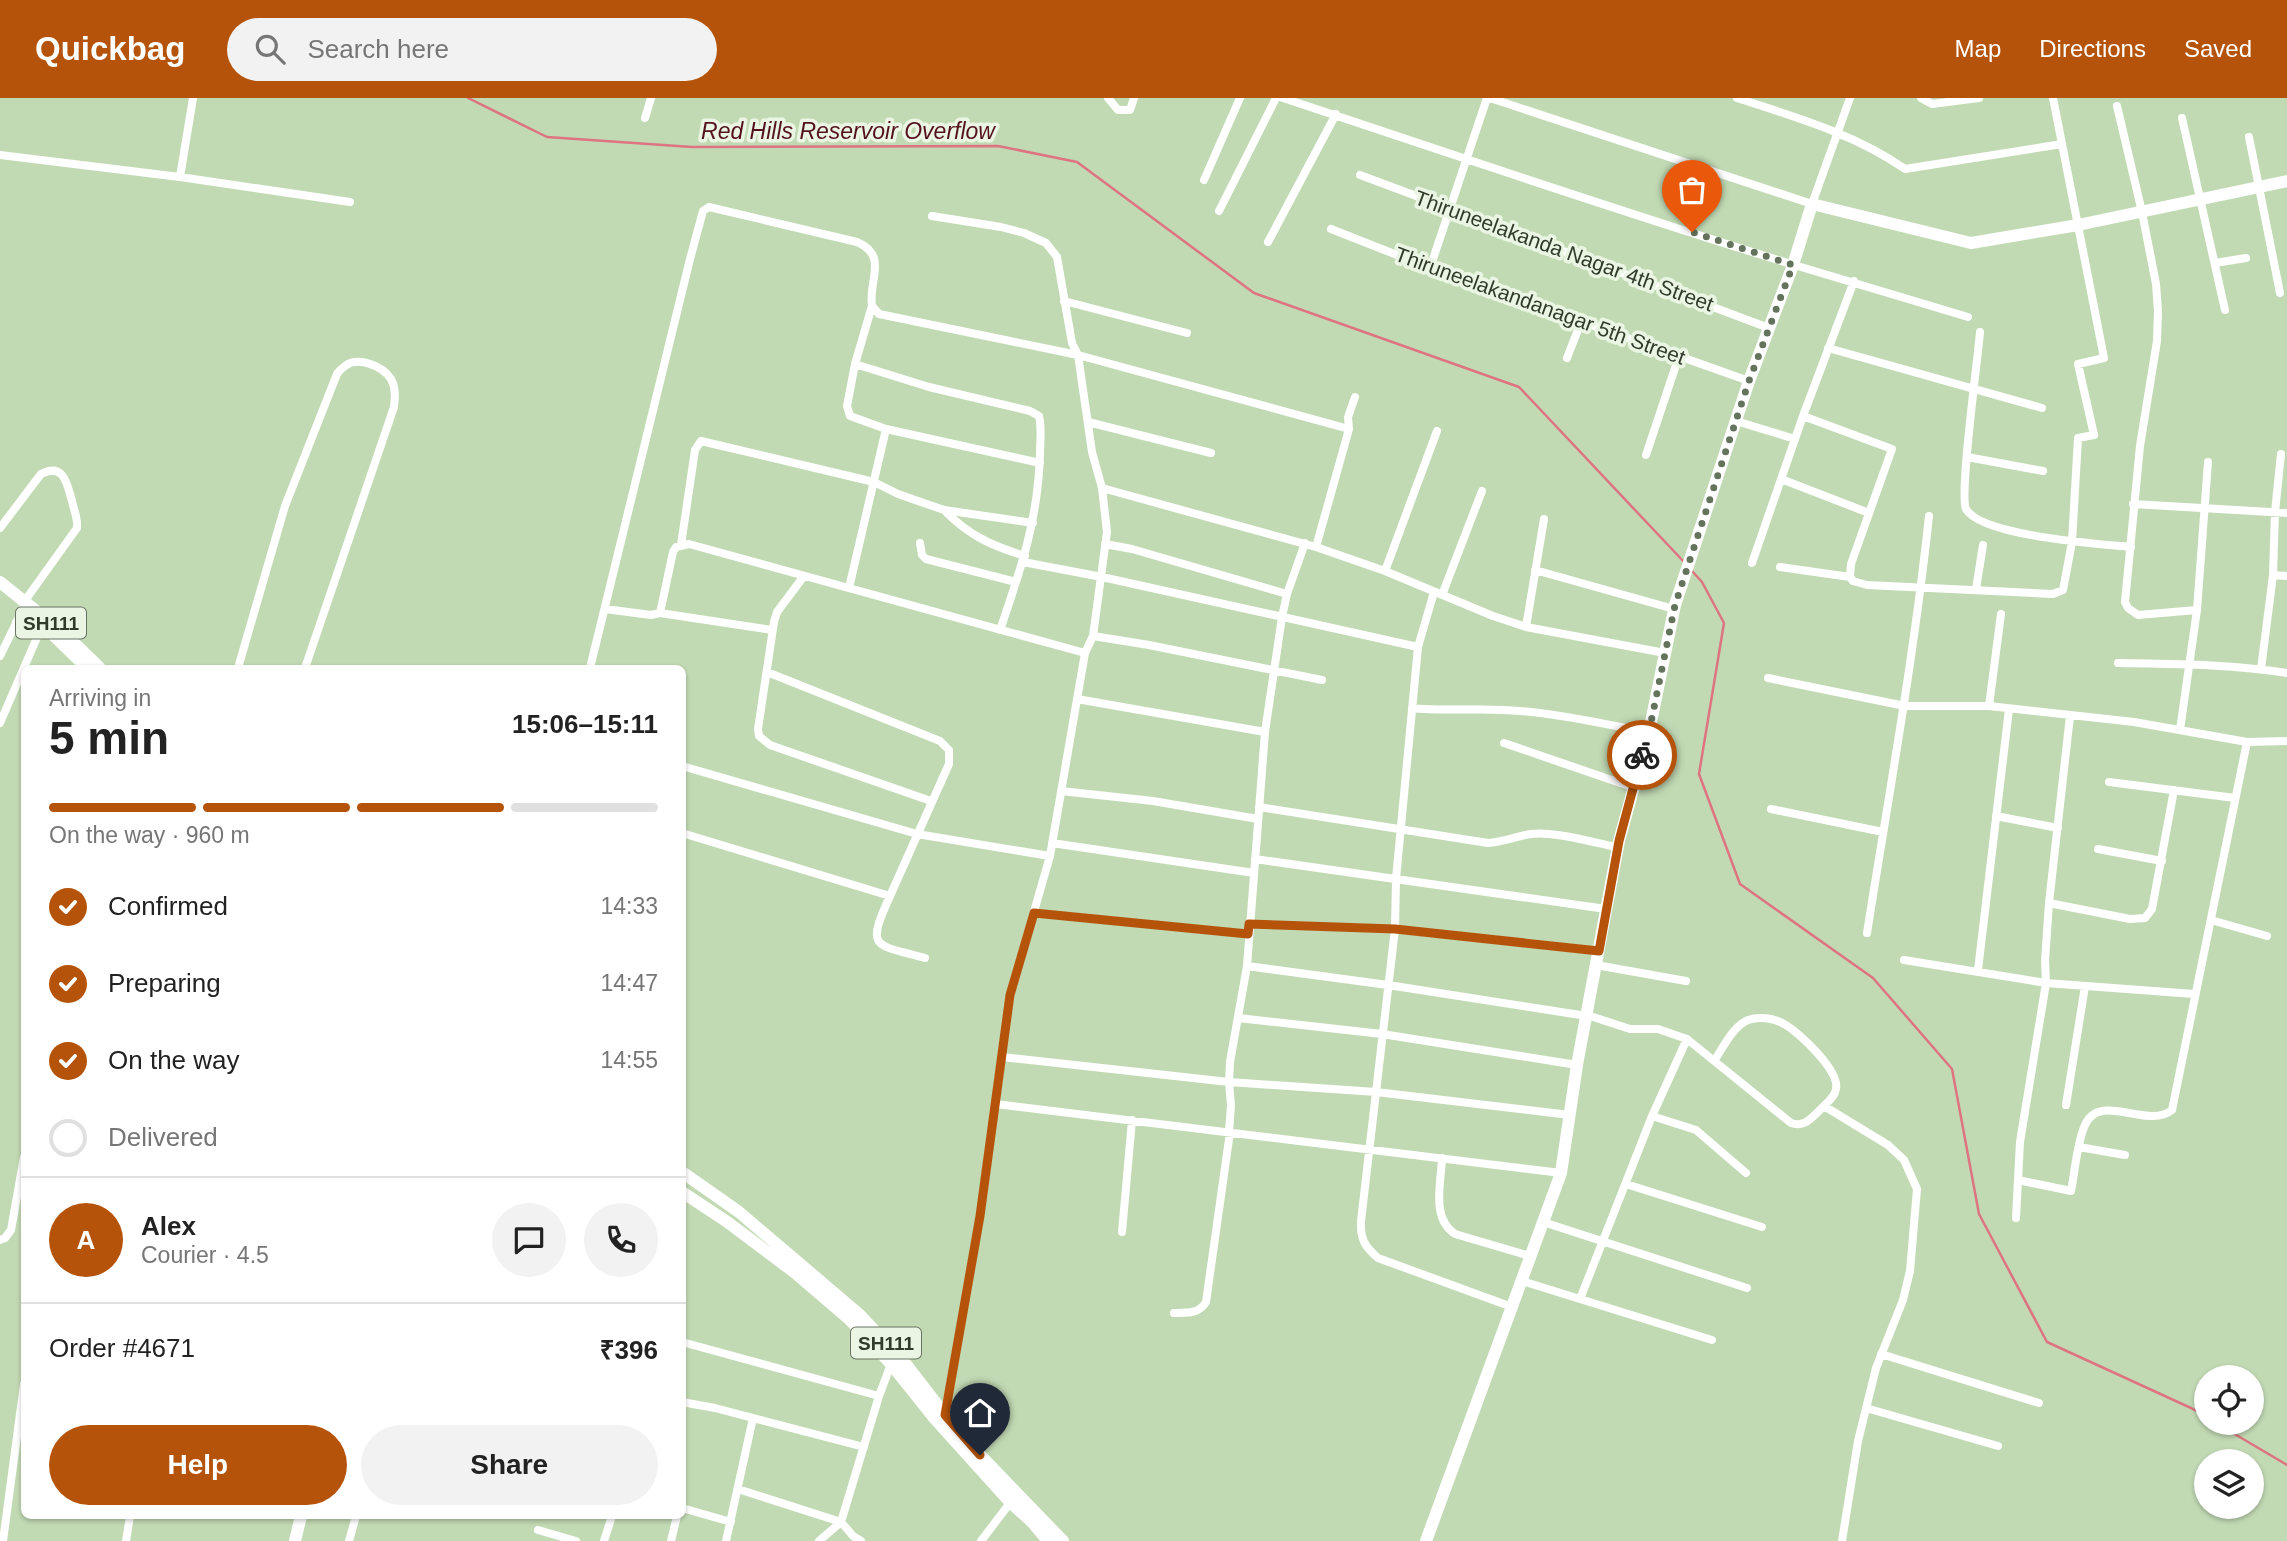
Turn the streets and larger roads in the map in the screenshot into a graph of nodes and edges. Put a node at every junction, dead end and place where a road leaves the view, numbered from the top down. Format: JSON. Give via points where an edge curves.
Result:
{"nodes":[{"id":1,"x":193,"y":98,"type":"edge"},
{"id":2,"x":651,"y":98,"type":"edge"},
{"id":3,"x":1108,"y":98,"type":"edge"},
{"id":4,"x":1134,"y":98,"type":"edge"},
{"id":5,"x":1240,"y":98,"type":"edge"},
{"id":6,"x":1276,"y":98,"type":"edge"},
{"id":7,"x":1283,"y":98,"type":"edge"},
{"id":8,"x":1488,"y":98,"type":"edge"},
{"id":9,"x":1737,"y":98,"type":"edge"},
{"id":10,"x":1850,"y":98,"type":"edge"},
{"id":11,"x":1921,"y":98,"type":"edge"},
{"id":12,"x":1979,"y":98,"type":"edge"},
{"id":13,"x":2053,"y":98,"type":"edge"},
{"id":14,"x":1300,"y":101,"type":"edge"},
{"id":15,"x":2116,"y":106,"type":"dead end"},
{"id":16,"x":1336,"y":114,"type":"junction"},
{"id":17,"x":645,"y":118,"type":"dead end"},
{"id":18,"x":2182,"y":118,"type":"dead end"},
{"id":19,"x":1837,"y":131,"type":"junction"},
{"id":20,"x":2249,"y":137,"type":"dead end"},
{"id":21,"x":2062,"y":144,"type":"junction"},
{"id":22,"x":0,"y":155,"type":"edge"},
{"id":23,"x":1465,"y":159,"type":"junction"},
{"id":24,"x":1360,"y":175,"type":"dead end"},
{"id":25,"x":180,"y":177,"type":"junction"},
{"id":26,"x":1204,"y":180,"type":"dead end"},
{"id":27,"x":2287,"y":181,"type":"edge"},
{"id":28,"x":2258,"y":187,"type":"junction"},
{"id":29,"x":2201,"y":200,"type":"junction"},
{"id":30,"x":350,"y":202,"type":"dead end"},
{"id":31,"x":1812,"y":204,"type":"junction"},
{"id":32,"x":1450,"y":209,"type":"junction"},
{"id":33,"x":1219,"y":211,"type":"dead end"},
{"id":34,"x":2142,"y":212,"type":"junction"},
{"id":35,"x":932,"y":216,"type":"dead end"},
{"id":36,"x":2078,"y":225,"type":"junction"},
{"id":37,"x":1331,"y":229,"type":"dead end"},
{"id":38,"x":1268,"y":243,"type":"dead end"},
{"id":39,"x":2246,"y":258,"type":"dead end"},
{"id":40,"x":2215,"y":263,"type":"junction"},
{"id":41,"x":1793,"y":265,"type":"junction"},
{"id":42,"x":1430,"y":268,"type":"junction"},
{"id":43,"x":1854,"y":281,"type":"junction"},
{"id":44,"x":2280,"y":293,"type":"dead end"},
{"id":45,"x":1064,"y":300,"type":"junction"},
{"id":46,"x":872,"y":306,"type":"junction"},
{"id":47,"x":2225,"y":310,"type":"dead end"},
{"id":48,"x":1968,"y":317,"type":"dead end"},
{"id":49,"x":1581,"y":322,"type":"junction"},
{"id":50,"x":1769,"y":328,"type":"junction"},
{"id":51,"x":1980,"y":332,"type":"dead end"},
{"id":52,"x":1188,"y":333,"type":"dead end"},
{"id":53,"x":1828,"y":348,"type":"junction"},
{"id":54,"x":1078,"y":355,"type":"junction"},
{"id":55,"x":1679,"y":356,"type":"junction"},
{"id":56,"x":1567,"y":358,"type":"dead end"},
{"id":57,"x":855,"y":364,"type":"junction"},
{"id":58,"x":1749,"y":381,"type":"junction"},
{"id":59,"x":1975,"y":390,"type":"junction"},
{"id":60,"x":1355,"y":397,"type":"dead end"},
{"id":61,"x":2042,"y":408,"type":"dead end"},
{"id":62,"x":1803,"y":416,"type":"junction"},
{"id":63,"x":1736,"y":421,"type":"junction"},
{"id":64,"x":1088,"y":422,"type":"junction"},
{"id":65,"x":886,"y":429,"type":"junction"},
{"id":66,"x":1349,"y":429,"type":"junction"},
{"id":67,"x":1437,"y":431,"type":"dead end"},
{"id":68,"x":1795,"y":439,"type":"junction"},
{"id":69,"x":1211,"y":453,"type":"dead end"},
{"id":70,"x":2281,"y":454,"type":"dead end"},
{"id":71,"x":1646,"y":455,"type":"dead end"},
{"id":72,"x":1967,"y":457,"type":"junction"},
{"id":73,"x":2208,"y":462,"type":"dead end"},
{"id":74,"x":1040,"y":463,"type":"junction"},
{"id":75,"x":2043,"y":471,"type":"dead end"},
{"id":76,"x":1781,"y":479,"type":"junction"},
{"id":77,"x":874,"y":482,"type":"junction"},
{"id":78,"x":1102,"y":488,"type":"junction"},
{"id":79,"x":1482,"y":491,"type":"dead end"},
{"id":80,"x":2133,"y":504,"type":"junction"},
{"id":81,"x":2205,"y":509,"type":"junction"},
{"id":82,"x":944,"y":510,"type":"junction"},
{"id":83,"x":2275,"y":512,"type":"junction"},
{"id":84,"x":1869,"y":513,"type":"junction"},
{"id":85,"x":2287,"y":513,"type":"edge"},
{"id":86,"x":1929,"y":516,"type":"dead end"},
{"id":87,"x":1544,"y":519,"type":"dead end"},
{"id":88,"x":1033,"y":523,"type":"junction"},
{"id":89,"x":0,"y":528,"type":"edge"},
{"id":90,"x":2072,"y":542,"type":"junction"},
{"id":91,"x":920,"y":543,"type":"dead end"},
{"id":92,"x":1305,"y":543,"type":"junction"},
{"id":93,"x":1105,"y":544,"type":"junction"},
{"id":94,"x":681,"y":545,"type":"junction"},
{"id":95,"x":1983,"y":545,"type":"dead end"},
{"id":96,"x":1316,"y":547,"type":"junction"},
{"id":97,"x":2131,"y":547,"type":"junction"},
{"id":98,"x":1024,"y":559,"type":"junction"},
{"id":99,"x":1752,"y":563,"type":"dead end"},
{"id":100,"x":1780,"y":567,"type":"dead end"},
{"id":101,"x":1385,"y":570,"type":"junction"},
{"id":102,"x":1535,"y":570,"type":"junction"},
{"id":103,"x":2273,"y":575,"type":"junction"},
{"id":104,"x":804,"y":576,"type":"junction"},
{"id":105,"x":2287,"y":576,"type":"edge"},
{"id":106,"x":1102,"y":577,"type":"junction"},
{"id":107,"x":1850,"y":577,"type":"junction"},
{"id":108,"x":0,"y":582,"type":"edge"},
{"id":109,"x":1016,"y":582,"type":"junction"},
{"id":110,"x":849,"y":588,"type":"junction"},
{"id":111,"x":1922,"y":588,"type":"junction"},
{"id":112,"x":1976,"y":589,"type":"junction"},
{"id":113,"x":0,"y":590,"type":"edge"},
{"id":114,"x":1438,"y":593,"type":"junction"},
{"id":115,"x":1287,"y":594,"type":"junction"},
{"id":116,"x":23,"y":606,"type":"junction"},
{"id":117,"x":1675,"y":607,"type":"junction"},
{"id":118,"x":606,"y":608,"type":"junction"},
{"id":119,"x":2197,"y":610,"type":"junction"},
{"id":120,"x":660,"y":613,"type":"junction"},
{"id":121,"x":2001,"y":614,"type":"dead end"},
{"id":122,"x":1282,"y":617,"type":"junction"},
{"id":123,"x":16,"y":622,"type":"junction"},
{"id":124,"x":37,"y":627,"type":"junction"},
{"id":125,"x":1526,"y":627,"type":"junction"},
{"id":126,"x":772,"y":629,"type":"junction"},
{"id":127,"x":1000,"y":630,"type":"junction"},
{"id":128,"x":1093,"y":636,"type":"junction"},
{"id":129,"x":1418,"y":647,"type":"junction"},
{"id":130,"x":1084,"y":653,"type":"junction"},
{"id":131,"x":1665,"y":653,"type":"junction"},
{"id":132,"x":0,"y":656,"type":"edge"},
{"id":133,"x":2118,"y":663,"type":"dead end"},
{"id":134,"x":2190,"y":664,"type":"junction"},
{"id":135,"x":22,"y":665,"type":"edge"},
{"id":136,"x":84,"y":665,"type":"edge"},
{"id":137,"x":97,"y":665,"type":"edge"},
{"id":138,"x":239,"y":665,"type":"edge"},
{"id":139,"x":306,"y":665,"type":"edge"},
{"id":140,"x":591,"y":665,"type":"edge"},
{"id":141,"x":21,"y":669,"type":"edge"},
{"id":142,"x":1275,"y":669,"type":"junction"},
{"id":143,"x":2261,"y":669,"type":"junction"},
{"id":144,"x":766,"y":671,"type":"junction"},
{"id":145,"x":2287,"y":673,"type":"edge"},
{"id":146,"x":1768,"y":678,"type":"dead end"},
{"id":147,"x":1322,"y":680,"type":"dead end"},
{"id":148,"x":1077,"y":699,"type":"junction"},
{"id":149,"x":1905,"y":706,"type":"junction"},
{"id":150,"x":1989,"y":706,"type":"junction"},
{"id":151,"x":1412,"y":708,"type":"junction"},
{"id":152,"x":2009,"y":709,"type":"junction"},
{"id":153,"x":2070,"y":716,"type":"junction"},
{"id":154,"x":0,"y":723,"type":"edge"},
{"id":155,"x":2180,"y":730,"type":"junction"},
{"id":156,"x":1265,"y":732,"type":"junction"},
{"id":157,"x":1649,"y":732,"type":"junction"},
{"id":158,"x":2287,"y":741,"type":"edge"},
{"id":159,"x":2247,"y":742,"type":"junction"},
{"id":160,"x":1504,"y":743,"type":"dead end"},
{"id":161,"x":686,"y":767,"type":"edge"},
{"id":162,"x":2109,"y":782,"type":"dead end"},
{"id":163,"x":1632,"y":787,"type":"junction"},
{"id":164,"x":2174,"y":790,"type":"junction"},
{"id":165,"x":1061,"y":791,"type":"junction"},
{"id":166,"x":2235,"y":798,"type":"junction"},
{"id":167,"x":931,"y":801,"type":"junction"},
{"id":168,"x":1259,"y":807,"type":"junction"},
{"id":169,"x":1771,"y":809,"type":"dead end"},
{"id":170,"x":1996,"y":816,"type":"junction"},
{"id":171,"x":1258,"y":819,"type":"junction"},
{"id":172,"x":2058,"y":828,"type":"junction"},
{"id":173,"x":1401,"y":831,"type":"junction"},
{"id":174,"x":1883,"y":832,"type":"junction"},
{"id":175,"x":686,"y":834,"type":"edge"},
{"id":176,"x":917,"y":834,"type":"junction"},
{"id":177,"x":1052,"y":843,"type":"junction"},
{"id":178,"x":1618,"y":847,"type":"junction"},
{"id":179,"x":2098,"y":849,"type":"dead end"},
{"id":180,"x":1050,"y":856,"type":"junction"},
{"id":181,"x":1255,"y":859,"type":"junction"},
{"id":182,"x":2162,"y":861,"type":"junction"},
{"id":183,"x":1254,"y":873,"type":"junction"},
{"id":184,"x":1396,"y":879,"type":"junction"},
{"id":185,"x":890,"y":896,"type":"junction"},
{"id":186,"x":2049,"y":903,"type":"junction"},
{"id":187,"x":1606,"y":909,"type":"junction"},
{"id":188,"x":1034,"y":913,"type":"junction"},
{"id":189,"x":2210,"y":920,"type":"junction"},
{"id":190,"x":1249,"y":924,"type":"junction"},
{"id":191,"x":1395,"y":929,"type":"junction"},
{"id":192,"x":1867,"y":933,"type":"dead end"},
{"id":193,"x":1248,"y":934,"type":"junction"},
{"id":194,"x":2267,"y":936,"type":"dead end"},
{"id":195,"x":1599,"y":951,"type":"junction"},
{"id":196,"x":925,"y":958,"type":"dead end"},
{"id":197,"x":1904,"y":960,"type":"dead end"},
{"id":198,"x":1596,"y":965,"type":"junction"},
{"id":199,"x":1247,"y":966,"type":"junction"},
{"id":200,"x":1978,"y":970,"type":"junction"},
{"id":201,"x":1686,"y":981,"type":"dead end"},
{"id":202,"x":2046,"y":983,"type":"junction"},
{"id":203,"x":1388,"y":985,"type":"junction"},
{"id":204,"x":2085,"y":986,"type":"junction"},
{"id":205,"x":2194,"y":994,"type":"junction"},
{"id":206,"x":1587,"y":1015,"type":"junction"},
{"id":207,"x":1238,"y":1018,"type":"junction"},
{"id":208,"x":1382,"y":1034,"type":"junction"},
{"id":209,"x":1687,"y":1039,"type":"junction"},
{"id":210,"x":1002,"y":1057,"type":"junction"},
{"id":211,"x":1714,"y":1061,"type":"junction"},
{"id":212,"x":1577,"y":1065,"type":"junction"},
{"id":213,"x":1228,"y":1082,"type":"junction"},
{"id":214,"x":1376,"y":1092,"type":"junction"},
{"id":215,"x":996,"y":1104,"type":"junction"},
{"id":216,"x":2066,"y":1105,"type":"dead end"},
{"id":217,"x":1824,"y":1106,"type":"junction"},
{"id":218,"x":1570,"y":1115,"type":"junction"},
{"id":219,"x":1652,"y":1116,"type":"junction"},
{"id":220,"x":1132,"y":1120,"type":"junction"},
{"id":221,"x":1230,"y":1132,"type":"junction"},
{"id":222,"x":2079,"y":1147,"type":"junction"},
{"id":223,"x":1369,"y":1149,"type":"junction"},
{"id":224,"x":2125,"y":1155,"type":"dead end"},
{"id":225,"x":1442,"y":1158,"type":"junction"},
{"id":226,"x":1561,"y":1173,"type":"junction"},
{"id":227,"x":1746,"y":1173,"type":"dead end"},
{"id":228,"x":21,"y":1175,"type":"edge"},
{"id":229,"x":686,"y":1175,"type":"edge"},
{"id":230,"x":2018,"y":1180,"type":"junction"},
{"id":231,"x":1626,"y":1184,"type":"junction"},
{"id":232,"x":686,"y":1195,"type":"edge"},
{"id":233,"x":2016,"y":1218,"type":"dead end"},
{"id":234,"x":1543,"y":1222,"type":"junction"},
{"id":235,"x":1762,"y":1227,"type":"dead end"},
{"id":236,"x":1122,"y":1232,"type":"dead end"},
{"id":237,"x":0,"y":1240,"type":"edge"},
{"id":238,"x":1603,"y":1240,"type":"junction"},
{"id":239,"x":1530,"y":1256,"type":"junction"},
{"id":240,"x":1522,"y":1280,"type":"junction"},
{"id":241,"x":1748,"y":1288,"type":"dead end"},
{"id":242,"x":1580,"y":1299,"type":"junction"},
{"id":243,"x":1512,"y":1307,"type":"junction"},
{"id":244,"x":1174,"y":1313,"type":"dead end"},
{"id":245,"x":1712,"y":1340,"type":"dead end"},
{"id":246,"x":686,"y":1343,"type":"edge"},
{"id":247,"x":1881,"y":1354,"type":"junction"},
{"id":248,"x":891,"y":1364,"type":"junction"},
{"id":249,"x":879,"y":1396,"type":"junction"},
{"id":250,"x":686,"y":1403,"type":"edge"},
{"id":251,"x":2039,"y":1404,"type":"dead end"},
{"id":252,"x":21,"y":1406,"type":"edge"},
{"id":253,"x":1866,"y":1408,"type":"junction"},
{"id":254,"x":753,"y":1418,"type":"junction"},
{"id":255,"x":941,"y":1418,"type":"junction"},
{"id":256,"x":1998,"y":1446,"type":"dead end"},
{"id":257,"x":864,"y":1447,"type":"junction"},
{"id":258,"x":738,"y":1489,"type":"junction"},
{"id":259,"x":1014,"y":1498,"type":"junction"},
{"id":260,"x":686,"y":1509,"type":"edge"},
{"id":261,"x":130,"y":1519,"type":"edge"},
{"id":262,"x":300,"y":1519,"type":"edge"},
{"id":263,"x":355,"y":1519,"type":"edge"},
{"id":264,"x":610,"y":1519,"type":"edge"},
{"id":265,"x":676,"y":1519,"type":"edge"},
{"id":266,"x":732,"y":1522,"type":"junction"},
{"id":267,"x":841,"y":1522,"type":"junction"},
{"id":268,"x":538,"y":1530,"type":"dead end"},
{"id":269,"x":3,"y":1541,"type":"edge"},
{"id":270,"x":126,"y":1541,"type":"edge"},
{"id":271,"x":295,"y":1541,"type":"edge"},
{"id":272,"x":349,"y":1541,"type":"edge"},
{"id":273,"x":576,"y":1541,"type":"edge"},
{"id":274,"x":604,"y":1541,"type":"edge"},
{"id":275,"x":671,"y":1541,"type":"edge"},
{"id":276,"x":726,"y":1541,"type":"edge"},
{"id":277,"x":819,"y":1541,"type":"edge"},
{"id":278,"x":861,"y":1541,"type":"edge"},
{"id":279,"x":981,"y":1541,"type":"edge"},
{"id":280,"x":1048,"y":1541,"type":"edge"},
{"id":281,"x":1063,"y":1541,"type":"edge"},
{"id":282,"x":1426,"y":1541,"type":"edge"},
{"id":283,"x":1842,"y":1541,"type":"edge"}],
"edges":[{"from":1,"to":25,"type":"street"},
{"from":2,"to":17,"type":"street"},
{"from":3,"to":4,"type":"street","via":[[1118,110],[1130,110]]},
{"from":5,"to":26,"type":"street"},
{"from":6,"to":33,"type":"street"},
{"from":7,"to":14,"type":"street"},
{"from":8,"to":23,"type":"street"},
{"from":8,"to":31,"type":"street"},
{"from":9,"to":19,"type":"street"},
{"from":10,"to":19,"type":"street"},
{"from":11,"to":12,"type":"street","via":[[1933,103]]},
{"from":13,"to":21,"type":"street"},
{"from":14,"to":16,"type":"street"},
{"from":15,"to":34,"type":"street"},
{"from":16,"to":23,"type":"street"},
{"from":16,"to":38,"type":"street"},
{"from":18,"to":29,"type":"street"},
{"from":19,"to":21,"type":"street","via":[[1905,169]]},
{"from":19,"to":31,"type":"street"},
{"from":20,"to":28,"type":"street"},
{"from":21,"to":36,"type":"street"},
{"from":22,"to":25,"type":"street"},
{"from":23,"to":32,"type":"street"},
{"from":23,"to":41,"type":"street"},
{"from":24,"to":32,"type":"street","name":"Thiruneelakanda Nagar 4th Street"},
{"from":25,"to":30,"type":"street"},
{"from":27,"to":28,"type":"street"},
{"from":28,"to":29,"type":"street"},
{"from":28,"to":44,"type":"street"},
{"from":29,"to":34,"type":"street"},
{"from":29,"to":40,"type":"street"},
{"from":31,"to":36,"type":"street","via":[[1972,243]]},
{"from":31,"to":41,"type":"street"},
{"from":32,"to":42,"type":"street"},
{"from":32,"to":50,"type":"street","name":"Thiruneelakanda Nagar 4th Street"},
{"from":34,"to":36,"type":"street"},
{"from":34,"to":80,"type":"street","via":[[2158,311]]},
{"from":35,"to":45,"type":"street","via":[[1001,227],[1046,243],[1057,257]]},
{"from":36,"to":90,"type":"street","via":[[2104,358],[2078,364],[2095,435],[2078,438]]},
{"from":37,"to":42,"type":"street","name":"Thiruneelakandanagar 5th Street"},
{"from":39,"to":40,"type":"street"},
{"from":40,"to":47,"type":"street"},
{"from":41,"to":43,"type":"street"},
{"from":41,"to":50,"type":"street"},
{"from":42,"to":49,"type":"street","name":"Thiruneelakandanagar 5th Street"},
{"from":43,"to":48,"type":"street"},
{"from":43,"to":53,"type":"street"},
{"from":45,"to":52,"type":"street"},
{"from":45,"to":54,"type":"street"},
{"from":46,"to":54,"type":"street","via":[[879,314],[897,319]]},
{"from":46,"to":57,"type":"street"},
{"from":46,"to":118,"type":"street","via":[[875,260],[868,247],[718,208],[703,211]]},
{"from":49,"to":55,"type":"street","name":"Thiruneelakandanagar 5th Street"},
{"from":49,"to":56,"type":"street"},
{"from":50,"to":58,"type":"street"},
{"from":51,"to":59,"type":"street"},
{"from":53,"to":59,"type":"street"},
{"from":53,"to":62,"type":"street"},
{"from":54,"to":64,"type":"street"},
{"from":54,"to":66,"type":"street"},
{"from":55,"to":58,"type":"street","name":"Thiruneelakandanagar 5th Street"},
{"from":55,"to":71,"type":"street"},
{"from":57,"to":65,"type":"street","via":[[847,411],[855,419]]},
{"from":57,"to":74,"type":"street","via":[[1035,412],[1041,423]]},
{"from":58,"to":63,"type":"street"},
{"from":59,"to":61,"type":"street"},
{"from":59,"to":72,"type":"street"},
{"from":60,"to":66,"type":"street"},
{"from":62,"to":68,"type":"street"},
{"from":62,"to":84,"type":"street","via":[[1892,449]]},
{"from":63,"to":68,"type":"street"},
{"from":63,"to":117,"type":"street"},
{"from":64,"to":69,"type":"street"},
{"from":64,"to":78,"type":"street"},
{"from":65,"to":74,"type":"street"},
{"from":65,"to":77,"type":"street"},
{"from":66,"to":96,"type":"street"},
{"from":67,"to":101,"type":"street"},
{"from":68,"to":76,"type":"street"},
{"from":70,"to":83,"type":"street"},
{"from":72,"to":75,"type":"street"},
{"from":72,"to":90,"type":"street","via":[[1965,506],[1972,516],[1994,527]]},
{"from":73,"to":81,"type":"street"},
{"from":74,"to":88,"type":"street"},
{"from":76,"to":84,"type":"street"},
{"from":76,"to":99,"type":"street"},
{"from":77,"to":82,"type":"street"},
{"from":77,"to":94,"type":"street","via":[[701,441],[695,450]]},
{"from":77,"to":110,"type":"street"},
{"from":78,"to":92,"type":"street"},
{"from":78,"to":93,"type":"street"},
{"from":79,"to":114,"type":"street"},
{"from":80,"to":81,"type":"street"},
{"from":80,"to":97,"type":"street"},
{"from":81,"to":83,"type":"street"},
{"from":81,"to":119,"type":"street"},
{"from":82,"to":88,"type":"street"},
{"from":82,"to":98,"type":"street","via":[[981,541]]},
{"from":83,"to":85,"type":"street"},
{"from":83,"to":103,"type":"street"},
{"from":84,"to":107,"type":"street"},
{"from":86,"to":111,"type":"street"},
{"from":87,"to":102,"type":"street"},
{"from":88,"to":98,"type":"street"},
{"from":89,"to":116,"type":"street","via":[[41,474],[50,470],[63,475],[77,528]]},
{"from":90,"to":97,"type":"street"},
{"from":90,"to":112,"type":"street","via":[[2060,592]]},
{"from":91,"to":109,"type":"street","via":[[926,559]]},
{"from":92,"to":96,"type":"street"},
{"from":92,"to":115,"type":"street"},
{"from":93,"to":106,"type":"street"},
{"from":93,"to":115,"type":"street"},
{"from":94,"to":104,"type":"street"},
{"from":94,"to":120,"type":"street","via":[[673,552]]},
{"from":95,"to":112,"type":"street"},
{"from":96,"to":101,"type":"street"},
{"from":97,"to":119,"type":"street","via":[[2124,594],[2127,608],[2146,615]]},
{"from":98,"to":106,"type":"street"},
{"from":98,"to":109,"type":"street"},
{"from":100,"to":107,"type":"street"},
{"from":101,"to":114,"type":"street"},
{"from":102,"to":117,"type":"street"},
{"from":102,"to":125,"type":"street"},
{"from":103,"to":105,"type":"street"},
{"from":103,"to":143,"type":"street"},
{"from":104,"to":110,"type":"street"},
{"from":104,"to":126,"type":"street","via":[[777,612]]},
{"from":106,"to":122,"type":"street"},
{"from":106,"to":128,"type":"street"},
{"from":107,"to":111,"type":"street","via":[[1867,585]]},
{"from":108,"to":116,"type":"street","number":"SH111"},
{"from":109,"to":127,"type":"street"},
{"from":110,"to":127,"type":"street"},
{"from":111,"to":112,"type":"street"},
{"from":111,"to":149,"type":"street"},
{"from":113,"to":116,"type":"street","number":"SH111"},
{"from":114,"to":125,"type":"street"},
{"from":114,"to":129,"type":"street"},
{"from":115,"to":122,"type":"street"},
{"from":116,"to":123,"type":"street"},
{"from":116,"to":124,"type":"street","number":"SH111"},
{"from":116,"to":137,"type":"street","number":"SH111","via":[[66,635]]},
{"from":117,"to":131,"type":"street"},
{"from":118,"to":120,"type":"street"},
{"from":118,"to":140,"type":"street"},
{"from":119,"to":134,"type":"street"},
{"from":120,"to":126,"type":"street"},
{"from":121,"to":150,"type":"street"},
{"from":122,"to":129,"type":"street"},
{"from":122,"to":142,"type":"street"},
{"from":123,"to":124,"type":"street"},
{"from":123,"to":132,"type":"street"},
{"from":124,"to":135,"type":"street"},
{"from":124,"to":136,"type":"street","number":"SH111"},
{"from":125,"to":131,"type":"street"},
{"from":126,"to":144,"type":"street"},
{"from":127,"to":130,"type":"street"},
{"from":128,"to":130,"type":"street"},
{"from":128,"to":142,"type":"street"},
{"from":129,"to":151,"type":"street"},
{"from":130,"to":148,"type":"street"},
{"from":131,"to":157,"type":"street"},
{"from":133,"to":134,"type":"street"},
{"from":134,"to":143,"type":"street"},
{"from":134,"to":155,"type":"street"},
{"from":138,"to":139,"type":"street","via":[[285,506],[337,374],[346,364],[373,365],[390,379],[396,393],[394,407]]},
{"from":141,"to":154,"type":"street"},
{"from":142,"to":147,"type":"street"},
{"from":142,"to":156,"type":"street"},
{"from":143,"to":145,"type":"street"},
{"from":144,"to":167,"type":"street","via":[[758,729],[763,741]]},
{"from":144,"to":167,"type":"street","via":[[947,745],[949,764]]},
{"from":146,"to":149,"type":"street"},
{"from":148,"to":156,"type":"street"},
{"from":148,"to":165,"type":"street"},
{"from":149,"to":150,"type":"street"},
{"from":149,"to":174,"type":"street"},
{"from":150,"to":152,"type":"street"},
{"from":151,"to":157,"type":"street","via":[[1523,711]]},
{"from":151,"to":173,"type":"street"},
{"from":152,"to":153,"type":"street"},
{"from":152,"to":170,"type":"street"},
{"from":153,"to":155,"type":"street"},
{"from":153,"to":172,"type":"street"},
{"from":155,"to":159,"type":"street"},
{"from":156,"to":168,"type":"street"},
{"from":157,"to":163,"type":"street"},
{"from":158,"to":159,"type":"street"},
{"from":159,"to":166,"type":"street"},
{"from":160,"to":163,"type":"street"},
{"from":161,"to":176,"type":"street"},
{"from":162,"to":164,"type":"street"},
{"from":163,"to":178,"type":"street"},
{"from":164,"to":166,"type":"street"},
{"from":164,"to":182,"type":"street"},
{"from":165,"to":171,"type":"street"},
{"from":165,"to":177,"type":"street"},
{"from":166,"to":189,"type":"street"},
{"from":167,"to":176,"type":"street"},
{"from":168,"to":171,"type":"street"},
{"from":168,"to":173,"type":"street"},
{"from":169,"to":174,"type":"street"},
{"from":170,"to":172,"type":"street"},
{"from":170,"to":200,"type":"street"},
{"from":171,"to":181,"type":"street"},
{"from":172,"to":186,"type":"street"},
{"from":173,"to":178,"type":"street","via":[[1488,843],[1542,833]]},
{"from":173,"to":184,"type":"street"},
{"from":174,"to":192,"type":"street"},
{"from":175,"to":185,"type":"street"},
{"from":176,"to":180,"type":"street"},
{"from":176,"to":185,"type":"street"},
{"from":177,"to":180,"type":"street"},
{"from":177,"to":183,"type":"street"},
{"from":178,"to":187,"type":"street"},
{"from":179,"to":182,"type":"street"},
{"from":180,"to":188,"type":"street"},
{"from":181,"to":183,"type":"street"},
{"from":181,"to":184,"type":"street"},
{"from":182,"to":186,"type":"street","via":[[2152,909],[2145,918]]},
{"from":183,"to":190,"type":"street"},
{"from":184,"to":187,"type":"street"},
{"from":184,"to":191,"type":"street"},
{"from":185,"to":196,"type":"street","via":[[876,927],[877,940],[888,948]]},
{"from":186,"to":202,"type":"street"},
{"from":187,"to":195,"type":"street"},
{"from":188,"to":193,"type":"street"},
{"from":188,"to":210,"type":"street","via":[[1010,995]]},
{"from":189,"to":194,"type":"street"},
{"from":189,"to":205,"type":"street"},
{"from":190,"to":191,"type":"street"},
{"from":190,"to":193,"type":"street"},
{"from":191,"to":195,"type":"street"},
{"from":191,"to":203,"type":"street"},
{"from":193,"to":199,"type":"street"},
{"from":195,"to":198,"type":"street"},
{"from":197,"to":200,"type":"street"},
{"from":198,"to":201,"type":"street"},
{"from":198,"to":206,"type":"street"},
{"from":199,"to":203,"type":"street"},
{"from":199,"to":207,"type":"street"},
{"from":200,"to":202,"type":"street"},
{"from":202,"to":204,"type":"street"},
{"from":202,"to":230,"type":"street"},
{"from":203,"to":206,"type":"street"},
{"from":203,"to":208,"type":"street"},
{"from":204,"to":205,"type":"street"},
{"from":204,"to":216,"type":"street"},
{"from":205,"to":222,"type":"street","via":[[2172,1110],[2151,1116],[2096,1112],[2083,1128]]},
{"from":206,"to":209,"type":"street","via":[[1630,1030],[1658,1029]]},
{"from":206,"to":212,"type":"street"},
{"from":207,"to":208,"type":"street"},
{"from":207,"to":213,"type":"street"},
{"from":208,"to":212,"type":"street"},
{"from":208,"to":214,"type":"street"},
{"from":209,"to":211,"type":"street"},
{"from":209,"to":219,"type":"street"},
{"from":210,"to":213,"type":"street"},
{"from":210,"to":215,"type":"street"},
{"from":211,"to":217,"type":"street","via":[[1791,1123],[1806,1123]]},
{"from":211,"to":217,"type":"street","via":[[1746,1021],[1771,1019],[1786,1025],[1835,1075],[1837,1087]]},
{"from":212,"to":218,"type":"street"},
{"from":213,"to":214,"type":"street"},
{"from":213,"to":221,"type":"street"},
{"from":214,"to":218,"type":"street"},
{"from":214,"to":223,"type":"street"},
{"from":215,"to":220,"type":"street"},
{"from":215,"to":255,"type":"street","via":[[980,1216]]},
{"from":217,"to":247,"type":"street","via":[[1888,1145],[1904,1160],[1917,1189],[1910,1271]]},
{"from":218,"to":226,"type":"street"},
{"from":219,"to":227,"type":"street","via":[[1696,1130]]},
{"from":219,"to":231,"type":"street"},
{"from":220,"to":221,"type":"street"},
{"from":220,"to":236,"type":"street"},
{"from":221,"to":223,"type":"street"},
{"from":221,"to":244,"type":"street","via":[[1206,1302],[1196,1312]]},
{"from":222,"to":224,"type":"street"},
{"from":222,"to":230,"type":"street","via":[[2071,1191]]},
{"from":223,"to":225,"type":"street"},
{"from":223,"to":243,"type":"street","via":[[1360,1232],[1370,1251],[1378,1258]]},
{"from":225,"to":226,"type":"street"},
{"from":225,"to":239,"type":"street","via":[[1439,1206],[1446,1228]]},
{"from":226,"to":234,"type":"street"},
{"from":228,"to":237,"type":"street","via":[[11,1230]]},
{"from":229,"to":255,"type":"street","number":"SH111","via":[[739,1212],[860,1315],[905,1363]]},
{"from":230,"to":233,"type":"street"},
{"from":231,"to":235,"type":"street"},
{"from":231,"to":238,"type":"street"},
{"from":232,"to":248,"type":"street","number":"SH111","via":[[794,1272],[849,1319]]},
{"from":234,"to":238,"type":"street"},
{"from":234,"to":239,"type":"street"},
{"from":238,"to":241,"type":"street"},
{"from":238,"to":242,"type":"street"},
{"from":239,"to":240,"type":"street"},
{"from":240,"to":242,"type":"street"},
{"from":240,"to":243,"type":"street"},
{"from":242,"to":245,"type":"street"},
{"from":243,"to":282,"type":"street"},
{"from":246,"to":249,"type":"street"},
{"from":247,"to":251,"type":"street"},
{"from":247,"to":253,"type":"street"},
{"from":248,"to":249,"type":"street"},
{"from":248,"to":255,"type":"street","number":"SH111"},
{"from":249,"to":257,"type":"street"},
{"from":250,"to":254,"type":"street"},
{"from":252,"to":269,"type":"street"},
{"from":253,"to":256,"type":"street"},
{"from":253,"to":283,"type":"street"},
{"from":254,"to":257,"type":"street"},
{"from":254,"to":258,"type":"street"},
{"from":255,"to":259,"type":"street","number":"SH111"},
{"from":257,"to":267,"type":"street"},
{"from":258,"to":266,"type":"street"},
{"from":258,"to":267,"type":"street"},
{"from":259,"to":279,"type":"street"},
{"from":259,"to":280,"type":"street","number":"SH111"},
{"from":259,"to":281,"type":"street","number":"SH111"},
{"from":260,"to":266,"type":"street"},
{"from":261,"to":270,"type":"street"},
{"from":262,"to":271,"type":"street"},
{"from":263,"to":272,"type":"street"},
{"from":264,"to":274,"type":"street"},
{"from":265,"to":275,"type":"street"},
{"from":266,"to":276,"type":"street"},
{"from":267,"to":277,"type":"street"},
{"from":267,"to":278,"type":"street"},
{"from":268,"to":273,"type":"street"}]}
